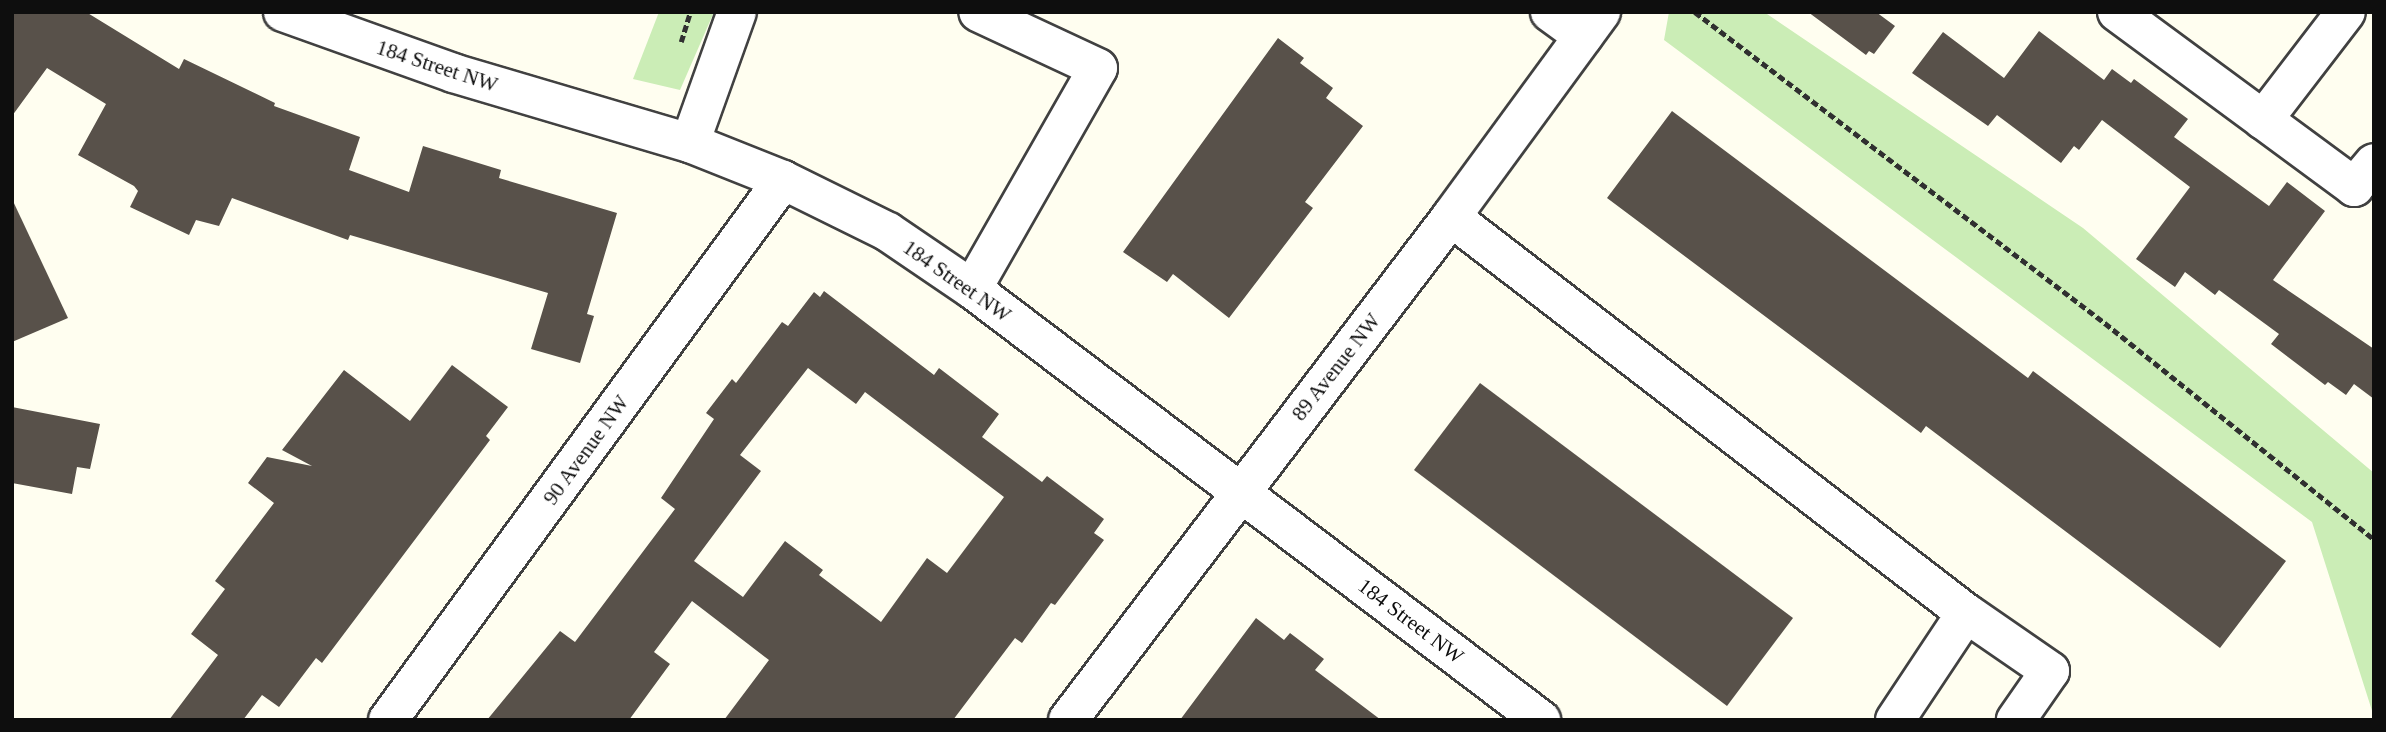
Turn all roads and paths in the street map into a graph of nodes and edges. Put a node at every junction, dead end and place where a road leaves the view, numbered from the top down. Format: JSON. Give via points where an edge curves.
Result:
{"nodes":[{"id":1,"x":283,"y":12,"type":"edge"},
{"id":2,"x":737,"y":12,"type":"edge"},
{"id":3,"x":978,"y":12,"type":"edge"},
{"id":4,"x":1550,"y":12,"type":"edge"},
{"id":5,"x":1695,"y":12,"type":"edge"},
{"id":6,"x":2117,"y":12,"type":"edge"},
{"id":7,"x":2348,"y":12,"type":"edge"},
{"id":8,"x":1592,"y":24,"type":"edge"},
{"id":9,"x":2374,"y":29,"type":"edge"},
{"id":10,"x":2263,"y":120,"type":"junction"},
{"id":11,"x":690,"y":143,"type":"junction"},
{"id":12,"x":2374,"y":163,"type":"edge"},
{"id":13,"x":783,"y":180,"type":"junction"},
{"id":14,"x":1451,"y":218,"type":"junction"},
{"id":15,"x":972,"y":289,"type":"junction"},
{"id":16,"x":1240,"y":491,"type":"junction"},
{"id":17,"x":2374,"y":539,"type":"edge"},
{"id":18,"x":1966,"y":613,"type":"junction"},
{"id":19,"x":388,"y":720,"type":"edge"},
{"id":20,"x":1069,"y":720,"type":"edge"},
{"id":21,"x":1541,"y":720,"type":"edge"},
{"id":22,"x":1895,"y":720,"type":"edge"},
{"id":23,"x":2016,"y":720,"type":"edge"}],
"edges":[{"from":1,"to":11,"type":"street","name":"184 Street NW","via":[[453,73]]},
{"from":2,"to":11,"type":"street"},
{"from":3,"to":15,"type":"street","via":[[1098,68]]},
{"from":4,"to":8,"type":"street"},
{"from":5,"to":17,"type":"path","via":[[2105,323]]},
{"from":6,"to":10,"type":"street"},
{"from":7,"to":9,"type":"street"},
{"from":7,"to":10,"type":"street"},
{"from":8,"to":14,"type":"street","name":"89 Avenue NW"},
{"from":10,"to":12,"type":"street","via":[[2354,187]]},
{"from":11,"to":13,"type":"street","name":"184 Street NW"},
{"from":13,"to":15,"type":"street","name":"184 Street NW","via":[[888,232]]},
{"from":13,"to":19,"type":"street","name":"90 Avenue NW"},
{"from":14,"to":16,"type":"street","name":"89 Avenue NW"},
{"from":14,"to":18,"type":"street"},
{"from":15,"to":16,"type":"street","name":"184 Street NW"},
{"from":16,"to":20,"type":"street","name":"89 Avenue NW"},
{"from":16,"to":21,"type":"street","name":"184 Street NW"},
{"from":18,"to":22,"type":"street"},
{"from":18,"to":23,"type":"street","via":[[2050,671]]}]}
